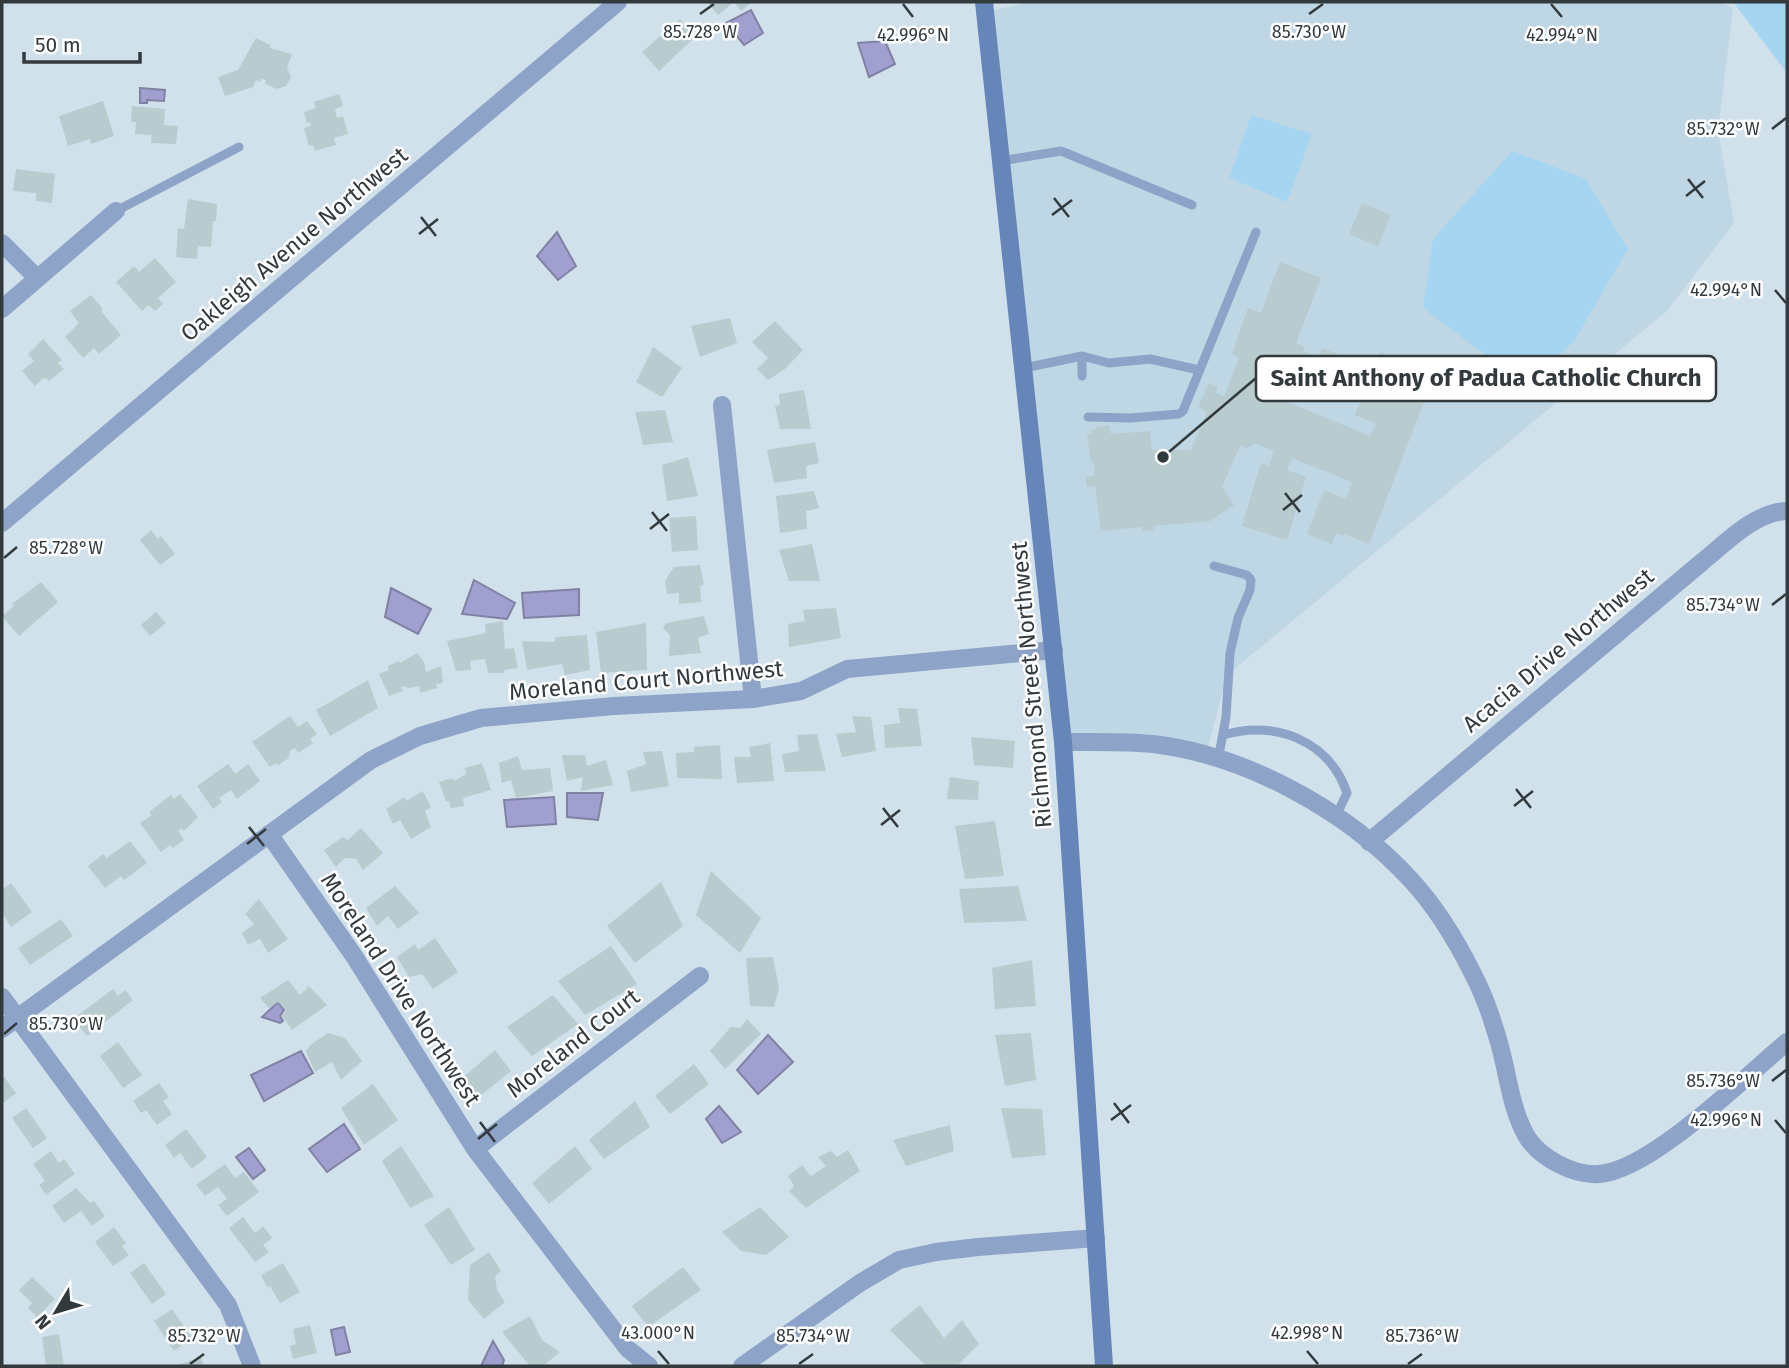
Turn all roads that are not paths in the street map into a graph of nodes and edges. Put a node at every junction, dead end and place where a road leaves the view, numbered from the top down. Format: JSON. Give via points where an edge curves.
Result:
{"nodes":[{"id":1,"x":618,"y":2,"type":"edge"},
{"id":2,"x":984,"y":2,"type":"edge"},
{"id":3,"x":239,"y":147,"type":"dead end"},
{"id":4,"x":1001,"y":161,"type":"junction"},
{"id":5,"x":1192,"y":205,"type":"dead end"},
{"id":6,"x":117,"y":211,"type":"joint"},
{"id":7,"x":1256,"y":232,"type":"dead end"},
{"id":8,"x":2,"y":243,"type":"edge"},
{"id":9,"x":37,"y":278,"type":"junction"},
{"id":10,"x":2,"y":309,"type":"edge"},
{"id":11,"x":1082,"y":356,"type":"junction"},
{"id":12,"x":1024,"y":368,"type":"junction"},
{"id":13,"x":1199,"y":370,"type":"junction"},
{"id":14,"x":1082,"y":376,"type":"dead end"},
{"id":15,"x":722,"y":405,"type":"dead end"},
{"id":16,"x":1088,"y":417,"type":"dead end"},
{"id":17,"x":1787,"y":511,"type":"edge"},
{"id":18,"x":2,"y":523,"type":"edge"},
{"id":19,"x":1214,"y":566,"type":"dead end"},
{"id":20,"x":1054,"y":650,"type":"junction"},
{"id":21,"x":753,"y":699,"type":"junction"},
{"id":22,"x":1223,"y":735,"type":"junction"},
{"id":23,"x":1063,"y":742,"type":"junction"},
{"id":24,"x":1217,"y":760,"type":"junction"},
{"id":25,"x":1336,"y":816,"type":"junction"},
{"id":26,"x":269,"y":834,"type":"junction"},
{"id":27,"x":1369,"y":842,"type":"junction"},
{"id":28,"x":700,"y":976,"type":"dead end"},
{"id":29,"x":2,"y":997,"type":"edge"},
{"id":30,"x":18,"y":1017,"type":"junction"},
{"id":31,"x":2,"y":1029,"type":"edge"},
{"id":32,"x":1787,"y":1042,"type":"edge"},
{"id":33,"x":475,"y":1149,"type":"junction"},
{"id":34,"x":1096,"y":1238,"type":"junction"},
{"id":35,"x":252,"y":1366,"type":"edge"},
{"id":36,"x":649,"y":1366,"type":"edge"},
{"id":37,"x":742,"y":1366,"type":"edge"},
{"id":38,"x":1104,"y":1366,"type":"edge"}],
"edges":[{"from":1,"to":18,"type":"street","name":"Oakleigh Avenue Northwest"},
{"from":2,"to":4,"type":"street","name":"Richmond Street Northwest"},
{"from":3,"to":6,"type":"lane"},
{"from":4,"to":5,"type":"lane","via":[[1061,151]]},
{"from":4,"to":12,"type":"street","name":"Richmond Street Northwest"},
{"from":6,"to":9,"type":"street"},
{"from":7,"to":13,"type":"lane"},
{"from":8,"to":9,"type":"street"},
{"from":9,"to":10,"type":"street"},
{"from":11,"to":12,"type":"lane"},
{"from":11,"to":13,"type":"lane","via":[[1109,363],[1150,359]]},
{"from":11,"to":14,"type":"lane"},
{"from":12,"to":20,"type":"street","name":"Richmond Street Northwest"},
{"from":13,"to":16,"type":"lane","via":[[1179,414]]},
{"from":15,"to":21,"type":"street"},
{"from":17,"to":27,"type":"street","name":"Acacia Drive Northwest","via":[[1750,524],[1702,562]]},
{"from":19,"to":22,"type":"lane","via":[[1251,580],[1230,653]]},
{"from":20,"to":21,"type":"street","name":"Moreland Court Northwest","via":[[847,669],[801,691]]},
{"from":20,"to":23,"type":"street","name":"Richmond Street Northwest"},
{"from":21,"to":26,"type":"street","name":"Moreland Court Northwest","via":[[481,718],[420,736],[371,760]]},
{"from":22,"to":24,"type":"lane"},
{"from":22,"to":25,"type":"lane","via":[[1257,730],[1311,744],[1323,753],[1347,793]]},
{"from":23,"to":24,"type":"street","via":[[1154,744]]},
{"from":23,"to":34,"type":"street","name":"Richmond Street Northwest"},
{"from":24,"to":25,"type":"street","via":[[1284,786]]},
{"from":25,"to":27,"type":"street"},
{"from":26,"to":30,"type":"street","name":"Moreland Court Northwest"},
{"from":26,"to":33,"type":"street","name":"Moreland Drive Northwest","via":[[354,956]]},
{"from":27,"to":32,"type":"street","via":[[1411,880],[1473,972],[1528,1139],[1549,1158],[1577,1172],[1600,1174],[1631,1166],[1663,1146]]},
{"from":28,"to":33,"type":"street","name":"Moreland Court"},
{"from":29,"to":30,"type":"street"},
{"from":30,"to":31,"type":"street","name":"Moreland Court Northwest"},
{"from":30,"to":35,"type":"street","via":[[228,1305]]},
{"from":33,"to":36,"type":"street","name":"Moreland Drive Northwest","via":[[628,1349]]},
{"from":34,"to":37,"type":"street","via":[[978,1247],[899,1260]]},
{"from":34,"to":38,"type":"street","name":"Richmond Street Northwest"}]}
